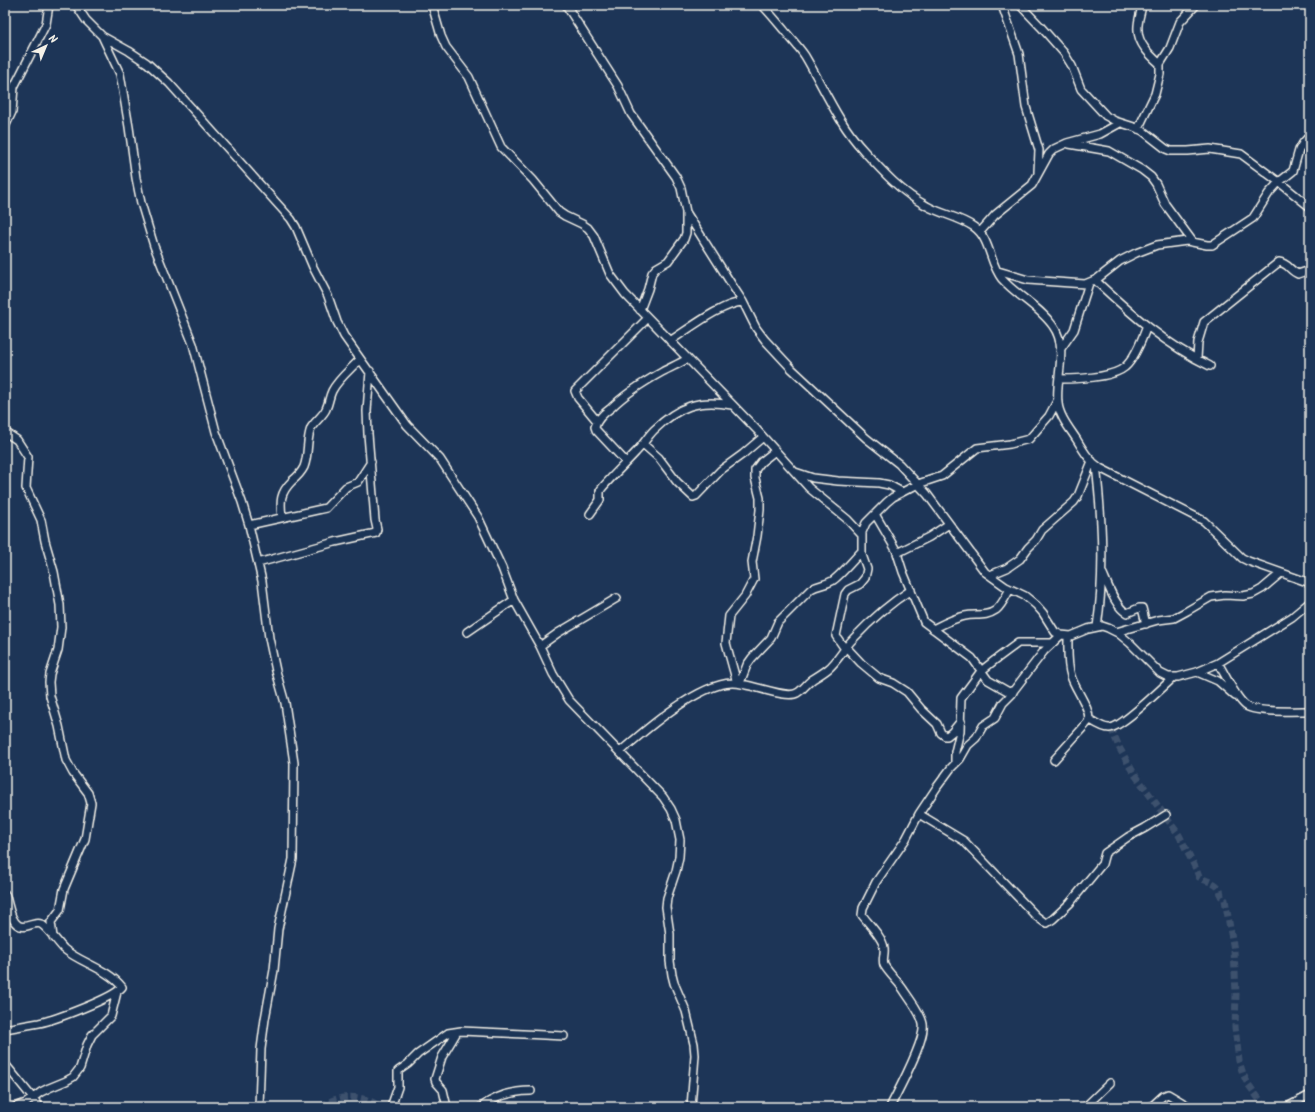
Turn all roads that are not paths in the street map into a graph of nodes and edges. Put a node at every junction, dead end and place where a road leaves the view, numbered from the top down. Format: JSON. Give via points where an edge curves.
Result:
{"nodes":[{"id":1,"x":49,"y":5,"type":"edge"},
{"id":2,"x":76,"y":5,"type":"edge"},
{"id":3,"x":432,"y":5,"type":"edge"},
{"id":4,"x":566,"y":5,"type":"edge"},
{"id":5,"x":762,"y":5,"type":"edge"},
{"id":6,"x":1002,"y":5,"type":"edge"},
{"id":7,"x":1020,"y":5,"type":"edge"},
{"id":8,"x":1026,"y":5,"type":"edge"},
{"id":9,"x":1142,"y":5,"type":"edge"},
{"id":10,"x":1196,"y":5,"type":"edge"},
{"id":11,"x":1030,"y":15,"type":"junction"},
{"id":12,"x":102,"y":36,"type":"junction"},
{"id":13,"x":1160,"y":64,"type":"junction"},
{"id":14,"x":1120,"y":123,"type":"junction"},
{"id":15,"x":5,"y":127,"type":"edge"},
{"id":16,"x":1138,"y":129,"type":"junction"},
{"id":17,"x":1310,"y":135,"type":"edge"},
{"id":18,"x":1067,"y":143,"type":"junction"},
{"id":19,"x":1038,"y":175,"type":"junction"},
{"id":20,"x":1279,"y":182,"type":"junction"},
{"id":21,"x":1310,"y":207,"type":"edge"},
{"id":22,"x":686,"y":212,"type":"junction"},
{"id":23,"x":980,"y":232,"type":"junction"},
{"id":24,"x":1193,"y":242,"type":"junction"},
{"id":25,"x":1310,"y":270,"type":"edge"},
{"id":26,"x":998,"y":271,"type":"junction"},
{"id":27,"x":1092,"y":282,"type":"junction"},
{"id":28,"x":743,"y":302,"type":"junction"},
{"id":29,"x":640,"y":310,"type":"junction"},
{"id":30,"x":648,"y":318,"type":"junction"},
{"id":31,"x":1147,"y":326,"type":"junction"},
{"id":32,"x":670,"y":341,"type":"junction"},
{"id":33,"x":1060,"y":350,"type":"junction"},
{"id":34,"x":360,"y":359,"type":"junction"},
{"id":35,"x":687,"y":359,"type":"junction"},
{"id":36,"x":1197,"y":359,"type":"junction"},
{"id":37,"x":1210,"y":366,"type":"dead end"},
{"id":38,"x":370,"y":371,"type":"junction"},
{"id":39,"x":1058,"y":379,"type":"junction"},
{"id":40,"x":1058,"y":401,"type":"junction"},
{"id":41,"x":732,"y":405,"type":"junction"},
{"id":42,"x":597,"y":421,"type":"junction"},
{"id":43,"x":5,"y":432,"type":"edge"},
{"id":44,"x":763,"y":437,"type":"junction"},
{"id":45,"x":643,"y":444,"type":"junction"},
{"id":46,"x":775,"y":451,"type":"junction"},
{"id":47,"x":371,"y":462,"type":"junction"},
{"id":48,"x":626,"y":462,"type":"junction"},
{"id":49,"x":1094,"y":463,"type":"junction"},
{"id":50,"x":792,"y":470,"type":"junction"},
{"id":51,"x":918,"y":484,"type":"junction"},
{"id":52,"x":902,"y":492,"type":"junction"},
{"id":53,"x":590,"y":514,"type":"dead end"},
{"id":54,"x":875,"y":514,"type":"junction"},
{"id":55,"x":282,"y":517,"type":"junction"},
{"id":56,"x":949,"y":524,"type":"junction"},
{"id":57,"x":249,"y":525,"type":"junction"},
{"id":58,"x":861,"y":534,"type":"junction"},
{"id":59,"x":861,"y":552,"type":"junction"},
{"id":60,"x":897,"y":552,"type":"junction"},
{"id":61,"x":258,"y":563,"type":"junction"},
{"id":62,"x":1102,"y":572,"type":"junction"},
{"id":63,"x":1281,"y":573,"type":"junction"},
{"id":64,"x":990,"y":575,"type":"junction"},
{"id":65,"x":1310,"y":583,"type":"edge"},
{"id":66,"x":1010,"y":589,"type":"junction"},
{"id":67,"x":911,"y":590,"type":"junction"},
{"id":68,"x":616,"y":598,"type":"dead end"},
{"id":69,"x":514,"y":600,"type":"junction"},
{"id":70,"x":1310,"y":602,"type":"edge"},
{"id":71,"x":1146,"y":624,"type":"junction"},
{"id":72,"x":1097,"y":627,"type":"junction"},
{"id":73,"x":933,"y":629,"type":"junction"},
{"id":74,"x":467,"y":632,"type":"dead end"},
{"id":75,"x":1116,"y":632,"type":"junction"},
{"id":76,"x":1065,"y":635,"type":"junction"},
{"id":77,"x":1053,"y":642,"type":"junction"},
{"id":78,"x":540,"y":646,"type":"junction"},
{"id":79,"x":845,"y":648,"type":"junction"},
{"id":80,"x":1218,"y":663,"type":"junction"},
{"id":81,"x":981,"y":671,"type":"junction"},
{"id":82,"x":1197,"y":672,"type":"junction"},
{"id":83,"x":1173,"y":678,"type":"junction"},
{"id":84,"x":739,"y":683,"type":"junction"},
{"id":85,"x":1014,"y":690,"type":"junction"},
{"id":86,"x":1241,"y":701,"type":"junction"},
{"id":87,"x":1310,"y":712,"type":"edge"},
{"id":88,"x":1089,"y":719,"type":"junction"},
{"id":89,"x":961,"y":721,"type":"junction"},
{"id":90,"x":620,"y":752,"type":"junction"},
{"id":91,"x":1054,"y":760,"type":"dead end"},
{"id":92,"x":955,"y":764,"type":"junction"},
{"id":93,"x":919,"y":814,"type":"junction"},
{"id":94,"x":1166,"y":816,"type":"dead end"},
{"id":95,"x":5,"y":894,"type":"edge"},
{"id":96,"x":53,"y":937,"type":"junction"},
{"id":97,"x":117,"y":992,"type":"junction"},
{"id":98,"x":5,"y":1028,"type":"edge"},
{"id":99,"x":457,"y":1032,"type":"junction"},
{"id":100,"x":564,"y":1036,"type":"dead end"},
{"id":101,"x":5,"y":1064,"type":"edge"},
{"id":102,"x":1110,"y":1083,"type":"dead end"},
{"id":103,"x":531,"y":1091,"type":"dead end"},
{"id":104,"x":1310,"y":1095,"type":"edge"},
{"id":105,"x":33,"y":1098,"type":"junction"},
{"id":106,"x":15,"y":1107,"type":"edge"},
{"id":107,"x":40,"y":1107,"type":"edge"},
{"id":108,"x":259,"y":1107,"type":"edge"},
{"id":109,"x":391,"y":1107,"type":"edge"},
{"id":110,"x":447,"y":1107,"type":"edge"},
{"id":111,"x":481,"y":1107,"type":"edge"},
{"id":112,"x":691,"y":1107,"type":"edge"},
{"id":113,"x":890,"y":1107,"type":"edge"},
{"id":114,"x":1085,"y":1107,"type":"edge"},
{"id":115,"x":1151,"y":1107,"type":"edge"},
{"id":116,"x":1190,"y":1107,"type":"edge"},
{"id":117,"x":1287,"y":1107,"type":"edge"}],
"edges":[{"from":1,"to":15,"type":"street","via":[[46,24],[14,87],[12,112]]},
{"from":2,"to":12,"type":"street"},
{"from":3,"to":29,"type":"street","via":[[446,47],[469,77],[501,147],[559,212],[588,228],[610,274]]},
{"from":4,"to":22,"type":"street","via":[[618,86],[630,114],[676,177]]},
{"from":5,"to":23,"type":"street","via":[[804,54],[830,103],[863,150],[915,200],[967,223]]},
{"from":6,"to":19,"type":"street","via":[[1018,54],[1026,107],[1039,150]]},
{"from":7,"to":11,"type":"street"},
{"from":8,"to":11,"type":"street"},
{"from":9,"to":13,"type":"street","via":[[1138,28],[1140,39]]},
{"from":10,"to":13,"type":"street","via":[[1180,22],[1170,48]]},
{"from":11,"to":14,"type":"street","via":[[1064,53],[1084,92],[1103,114]]},
{"from":12,"to":34,"type":"street","via":[[147,63],[169,83],[291,219],[328,296],[337,322]]},
{"from":12,"to":57,"type":"street","via":[[120,74],[138,184],[154,246],[193,344],[216,432]]},
{"from":13,"to":16,"type":"street","via":[[1155,94]]},
{"from":14,"to":16,"type":"street"},
{"from":14,"to":18,"type":"street","via":[[1100,134]]},
{"from":16,"to":20,"type":"street","via":[[1166,149],[1173,151],[1207,149],[1238,153]]},
{"from":17,"to":20,"type":"street","via":[[1299,150],[1293,171]]},
{"from":18,"to":19,"type":"street","via":[[1049,154]]},
{"from":18,"to":24,"type":"street","via":[[1109,151],[1151,177],[1165,204]]},
{"from":19,"to":23,"type":"street","via":[[1032,185],[995,215]]},
{"from":20,"to":21,"type":"street"},
{"from":20,"to":24,"type":"street","via":[[1250,220],[1212,245]]},
{"from":22,"to":28,"type":"street"},
{"from":22,"to":29,"type":"street","via":[[684,239],[668,262],[652,273]]},
{"from":23,"to":26,"type":"street"},
{"from":24,"to":27,"type":"street","via":[[1158,245],[1136,253]]},
{"from":25,"to":36,"type":"street","via":[[1298,274],[1279,262],[1204,322]]},
{"from":26,"to":27,"type":"street","via":[[1028,280],[1071,284]]},
{"from":26,"to":33,"type":"street","via":[[1002,279],[1052,324],[1058,336]]},
{"from":27,"to":31,"type":"street"},
{"from":27,"to":33,"type":"street","via":[[1074,330]]},
{"from":28,"to":32,"type":"street","via":[[723,308]]},
{"from":28,"to":51,"type":"street","via":[[760,335],[776,352],[866,438],[900,464]]},
{"from":29,"to":30,"type":"street"},
{"from":30,"to":32,"type":"street"},
{"from":30,"to":42,"type":"street","via":[[575,391]]},
{"from":31,"to":36,"type":"street"},
{"from":31,"to":39,"type":"street","via":[[1124,368],[1097,376]]},
{"from":32,"to":35,"type":"street"},
{"from":33,"to":39,"type":"street"},
{"from":34,"to":38,"type":"street"},
{"from":34,"to":55,"type":"street","via":[[337,384],[326,409],[312,427],[303,468],[281,497]]},
{"from":35,"to":41,"type":"street"},
{"from":35,"to":42,"type":"street","via":[[628,393]]},
{"from":36,"to":37,"type":"street"},
{"from":38,"to":47,"type":"street","via":[[368,411]]},
{"from":38,"to":69,"type":"street","via":[[407,425],[440,459],[478,517]]},
{"from":39,"to":40,"type":"street"},
{"from":40,"to":49,"type":"street","via":[[1066,423]]},
{"from":40,"to":51,"type":"street","via":[[1029,439],[977,448],[943,475]]},
{"from":41,"to":44,"type":"street"},
{"from":41,"to":45,"type":"street","via":[[709,403],[688,406],[654,431]]},
{"from":42,"to":48,"type":"street","via":[[595,429]]},
{"from":43,"to":96,"type":"street","via":[[17,440],[28,457],[26,488],[41,520],[60,605],[61,626],[58,650],[50,674],[50,696],[60,726],[66,760],[88,793],[91,803],[85,839],[64,889],[60,910],[51,922]]},
{"from":44,"to":45,"type":"street","via":[[721,470],[694,497],[690,496],[659,458]]},
{"from":44,"to":46,"type":"street"},
{"from":45,"to":48,"type":"street"},
{"from":46,"to":50,"type":"street"},
{"from":46,"to":84,"type":"street","via":[[755,470],[760,510],[752,562],[754,579],[745,596],[729,616],[726,643]]},
{"from":47,"to":55,"type":"street","via":[[358,482],[346,487],[326,508]]},
{"from":47,"to":61,"type":"street","via":[[376,533]]},
{"from":48,"to":53,"type":"street","via":[[601,490],[600,500]]},
{"from":49,"to":62,"type":"street","via":[[1100,502]]},
{"from":49,"to":63,"type":"street","via":[[1204,521],[1248,561]]},
{"from":49,"to":64,"type":"street","via":[[1074,502],[1042,530],[1020,559]]},
{"from":50,"to":52,"type":"street","via":[[813,478],[890,485]]},
{"from":50,"to":58,"type":"street"},
{"from":51,"to":52,"type":"street"},
{"from":51,"to":56,"type":"street"},
{"from":52,"to":54,"type":"street"},
{"from":54,"to":58,"type":"street","via":[[866,522]]},
{"from":54,"to":60,"type":"street"},
{"from":55,"to":57,"type":"street"},
{"from":56,"to":60,"type":"street"},
{"from":56,"to":64,"type":"street","via":[[976,561]]},
{"from":57,"to":61,"type":"street"},
{"from":58,"to":59,"type":"street"},
{"from":59,"to":79,"type":"street","via":[[867,569],[866,574],[863,581],[845,594],[836,636]]},
{"from":59,"to":84,"type":"street","via":[[836,578],[811,589],[778,622],[771,638],[747,665]]},
{"from":60,"to":67,"type":"street"},
{"from":61,"to":108,"type":"street","via":[[269,638],[285,703],[294,763],[293,859],[278,929],[265,1019]]},
{"from":62,"to":71,"type":"street","via":[[1111,593],[1123,610],[1127,613],[1142,608]]},
{"from":62,"to":72,"type":"street"},
{"from":63,"to":65,"type":"street"},
{"from":63,"to":71,"type":"street","via":[[1253,594],[1211,597],[1174,618]]},
{"from":64,"to":66,"type":"street"},
{"from":66,"to":73,"type":"street","via":[[998,607],[991,612],[981,616],[964,616]]},
{"from":66,"to":76,"type":"street","via":[[1036,605],[1054,631]]},
{"from":67,"to":73,"type":"street","via":[[921,617]]},
{"from":67,"to":79,"type":"street","via":[[889,605]]},
{"from":68,"to":78,"type":"street"},
{"from":69,"to":74,"type":"street"},
{"from":69,"to":78,"type":"street"},
{"from":70,"to":80,"type":"street"},
{"from":71,"to":75,"type":"street"},
{"from":72,"to":75,"type":"street"},
{"from":72,"to":76,"type":"street"},
{"from":73,"to":81,"type":"street","via":[[972,658]]},
{"from":75,"to":83,"type":"street","via":[[1160,673]]},
{"from":76,"to":77,"type":"street"},
{"from":76,"to":88,"type":"street","via":[[1071,676]]},
{"from":77,"to":81,"type":"street","via":[[1018,644]]},
{"from":77,"to":85,"type":"street"},
{"from":78,"to":90,"type":"street","via":[[569,700]]},
{"from":79,"to":84,"type":"street","via":[[828,669],[794,695]]},
{"from":79,"to":89,"type":"street","via":[[875,675],[907,692],[945,736],[947,737]]},
{"from":80,"to":82,"type":"street"},
{"from":80,"to":86,"type":"street"},
{"from":81,"to":85,"type":"street","via":[[993,684],[1008,692]]},
{"from":81,"to":89,"type":"street","via":[[962,696]]},
{"from":82,"to":83,"type":"street"},
{"from":82,"to":86,"type":"street","via":[[1218,681]]},
{"from":83,"to":88,"type":"street","via":[[1115,727],[1108,728]]},
{"from":84,"to":90,"type":"street","via":[[727,683],[710,688],[682,704]]},
{"from":85,"to":92,"type":"street","via":[[995,718],[983,726]]},
{"from":86,"to":87,"type":"street","via":[[1248,708]]},
{"from":88,"to":91,"type":"street"},
{"from":89,"to":92,"type":"street"},
{"from":90,"to":112,"type":"street","via":[[663,797],[678,828],[679,857],[666,908],[672,975],[686,1011],[694,1044]]},
{"from":92,"to":93,"type":"street"},
{"from":93,"to":94,"type":"street","via":[[964,841],[1036,916],[1047,923],[1070,904],[1102,864],[1104,854]]},
{"from":93,"to":113,"type":"street","via":[[906,839],[876,882],[862,910],[862,915],[884,946],[884,965],[904,990],[923,1025],[917,1050]]},
{"from":95,"to":96,"type":"street","via":[[16,924],[40,924]]},
{"from":96,"to":97,"type":"street","via":[[72,955],[116,981],[122,987]]},
{"from":97,"to":98,"type":"street","via":[[40,1023]]},
{"from":97,"to":105,"type":"street","via":[[111,1016],[92,1035],[78,1072],[69,1080]]},
{"from":99,"to":100,"type":"street"},
{"from":99,"to":109,"type":"street","via":[[444,1035],[398,1071],[398,1087]]},
{"from":99,"to":110,"type":"street","via":[[442,1057],[435,1079],[444,1090]]},
{"from":101,"to":105,"type":"street"},
{"from":102,"to":114,"type":"street"},
{"from":103,"to":111,"type":"street","via":[[509,1094]]},
{"from":104,"to":117,"type":"street"},
{"from":105,"to":106,"type":"street"},
{"from":105,"to":107,"type":"street"},
{"from":115,"to":116,"type":"street","via":[[1168,1094]]}]}
